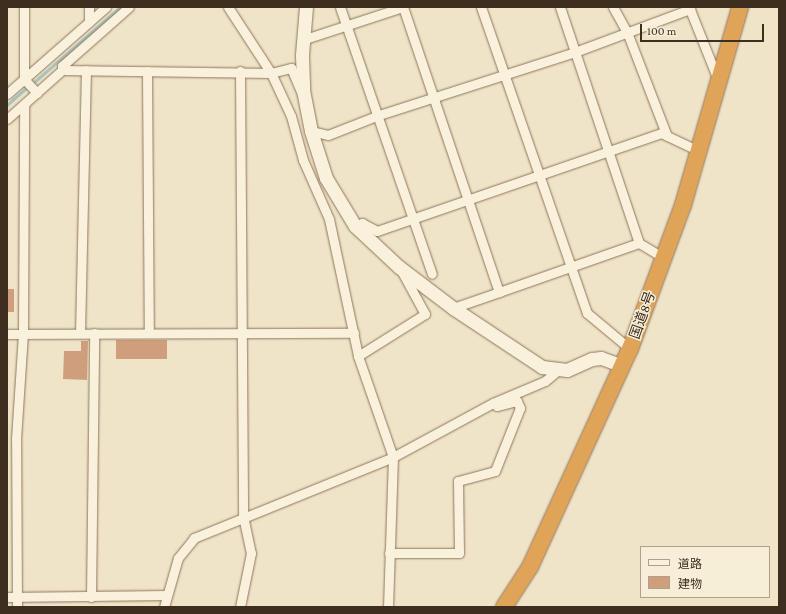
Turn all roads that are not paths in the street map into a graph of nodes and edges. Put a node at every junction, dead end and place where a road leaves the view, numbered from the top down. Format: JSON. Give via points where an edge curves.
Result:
{"nodes":[{"id":1,"x":24,"y":7,"type":"edge"},
{"id":2,"x":89,"y":7,"type":"edge"},
{"id":3,"x":106,"y":7,"type":"edge"},
{"id":4,"x":129,"y":7,"type":"edge"},
{"id":5,"x":228,"y":7,"type":"edge"},
{"id":6,"x":306,"y":7,"type":"edge"},
{"id":7,"x":340,"y":7,"type":"edge"},
{"id":8,"x":403,"y":7,"type":"edge"},
{"id":9,"x":481,"y":7,"type":"edge"},
{"id":10,"x":560,"y":7,"type":"edge"},
{"id":11,"x":614,"y":7,"type":"edge"},
{"id":12,"x":740,"y":7,"type":"edge"},
{"id":13,"x":690,"y":8,"type":"edge"},
{"id":14,"x":89,"y":22,"type":"junction"},
{"id":15,"x":347,"y":26,"type":"junction"},
{"id":16,"x":627,"y":32,"type":"junction"},
{"id":17,"x":302,"y":40,"type":"junction"},
{"id":18,"x":575,"y":52,"type":"junction"},
{"id":19,"x":62,"y":70,"type":"junction"},
{"id":20,"x":86,"y":70,"type":"junction"},
{"id":21,"x":147,"y":70,"type":"junction"},
{"id":22,"x":240,"y":71,"type":"junction"},
{"id":23,"x":271,"y":73,"type":"junction"},
{"id":24,"x":505,"y":76,"type":"junction"},
{"id":25,"x":25,"y":80,"type":"junction"},
{"id":26,"x":719,"y":81,"type":"junction"},
{"id":27,"x":35,"y":91,"type":"junction"},
{"id":28,"x":7,"y":94,"type":"edge"},
{"id":29,"x":434,"y":98,"type":"junction"},
{"id":30,"x":305,"y":99,"type":"junction"},
{"id":31,"x":24,"y":105,"type":"junction"},
{"id":32,"x":379,"y":115,"type":"junction"},
{"id":33,"x":7,"y":119,"type":"edge"},
{"id":34,"x":310,"y":131,"type":"junction"},
{"id":35,"x":667,"y":136,"type":"junction"},
{"id":36,"x":699,"y":151,"type":"junction"},
{"id":37,"x":610,"y":152,"type":"junction"},
{"id":38,"x":538,"y":176,"type":"junction"},
{"id":39,"x":468,"y":199,"type":"junction"},
{"id":40,"x":414,"y":219,"type":"junction"},
{"id":41,"x":355,"y":226,"type":"junction"},
{"id":42,"x":639,"y":243,"type":"junction"},
{"id":43,"x":664,"y":258,"type":"junction"},
{"id":44,"x":399,"y":267,"type":"junction"},
{"id":45,"x":569,"y":267,"type":"junction"},
{"id":46,"x":432,"y":274,"type":"dead end"},
{"id":47,"x":498,"y":292,"type":"junction"},
{"id":48,"x":453,"y":308,"type":"junction"},
{"id":49,"x":149,"y":332,"type":"junction"},
{"id":50,"x":80,"y":333,"type":"junction"},
{"id":51,"x":94,"y":333,"type":"junction"},
{"id":52,"x":354,"y":333,"type":"junction"},
{"id":53,"x":7,"y":334,"type":"edge"},
{"id":54,"x":23,"y":334,"type":"junction"},
{"id":55,"x":243,"y":334,"type":"junction"},
{"id":56,"x":630,"y":349,"type":"junction"},
{"id":57,"x":358,"y":356,"type":"junction"},
{"id":58,"x":622,"y":366,"type":"junction"},
{"id":59,"x":557,"y":371,"type":"junction"},
{"id":60,"x":491,"y":404,"type":"junction"},
{"id":61,"x":393,"y":457,"type":"junction"},
{"id":62,"x":242,"y":516,"type":"junction"},
{"id":63,"x":389,"y":553,"type":"junction"},
{"id":64,"x":167,"y":595,"type":"junction"},
{"id":65,"x":12,"y":597,"type":"edge"},
{"id":66,"x":91,"y":597,"type":"junction"},
{"id":67,"x":17,"y":607,"type":"edge"},
{"id":68,"x":164,"y":607,"type":"edge"},
{"id":69,"x":240,"y":607,"type":"edge"},
{"id":70,"x":388,"y":607,"type":"edge"},
{"id":71,"x":504,"y":607,"type":"edge"}],
"edges":[{"from":1,"to":25,"type":"street"},
{"from":2,"to":14,"type":"street"},
{"from":3,"to":14,"type":"street"},
{"from":4,"to":19,"type":"street","via":[[62,66]]},
{"from":5,"to":23,"type":"street"},
{"from":6,"to":17,"type":"street"},
{"from":7,"to":15,"type":"street"},
{"from":8,"to":15,"type":"street"},
{"from":8,"to":29,"type":"street"},
{"from":9,"to":24,"type":"street"},
{"from":10,"to":18,"type":"street"},
{"from":11,"to":16,"type":"street"},
{"from":12,"to":26,"type":"highway","name":"国道8号"},
{"from":13,"to":16,"type":"street"},
{"from":13,"to":26,"type":"street"},
{"from":14,"to":25,"type":"street"},
{"from":15,"to":17,"type":"street"},
{"from":15,"to":32,"type":"street"},
{"from":16,"to":18,"type":"street"},
{"from":16,"to":35,"type":"street"},
{"from":17,"to":30,"type":"street"},
{"from":18,"to":24,"type":"street"},
{"from":18,"to":37,"type":"street"},
{"from":19,"to":20,"type":"street"},
{"from":19,"to":27,"type":"street"},
{"from":20,"to":21,"type":"street"},
{"from":20,"to":50,"type":"street"},
{"from":21,"to":22,"type":"street"},
{"from":21,"to":49,"type":"street"},
{"from":22,"to":23,"type":"street"},
{"from":22,"to":55,"type":"street"},
{"from":23,"to":30,"type":"street","via":[[291,68]]},
{"from":23,"to":52,"type":"street","via":[[291,116],[303,160],[329,219]]},
{"from":24,"to":29,"type":"street"},
{"from":24,"to":38,"type":"street"},
{"from":25,"to":27,"type":"street"},
{"from":25,"to":28,"type":"street"},
{"from":26,"to":36,"type":"highway","name":"国道8号"},
{"from":27,"to":31,"type":"street"},
{"from":29,"to":32,"type":"street"},
{"from":29,"to":39,"type":"street"},
{"from":30,"to":34,"type":"street"},
{"from":31,"to":33,"type":"street"},
{"from":31,"to":54,"type":"street"},
{"from":32,"to":34,"type":"street","via":[[328,136]]},
{"from":32,"to":40,"type":"street"},
{"from":34,"to":41,"type":"street","via":[[326,178]]},
{"from":35,"to":36,"type":"street"},
{"from":35,"to":37,"type":"street","via":[[661,133]]},
{"from":36,"to":43,"type":"highway","name":"国道8号"},
{"from":37,"to":38,"type":"street"},
{"from":37,"to":42,"type":"street"},
{"from":38,"to":39,"type":"street"},
{"from":38,"to":45,"type":"street"},
{"from":39,"to":40,"type":"street"},
{"from":39,"to":47,"type":"street"},
{"from":40,"to":41,"type":"street","via":[[377,231],[362,224]]},
{"from":40,"to":46,"type":"street"},
{"from":41,"to":44,"type":"street"},
{"from":42,"to":43,"type":"street"},
{"from":42,"to":45,"type":"street"},
{"from":43,"to":56,"type":"highway","name":"国道8号"},
{"from":44,"to":48,"type":"street"},
{"from":44,"to":57,"type":"street","via":[[425,314]]},
{"from":45,"to":47,"type":"street"},
{"from":45,"to":56,"type":"street","via":[[587,313]]},
{"from":47,"to":48,"type":"street"},
{"from":48,"to":59,"type":"street","via":[[542,367]]},
{"from":49,"to":51,"type":"street"},
{"from":49,"to":55,"type":"street"},
{"from":50,"to":51,"type":"street"},
{"from":50,"to":54,"type":"street"},
{"from":51,"to":66,"type":"street"},
{"from":52,"to":55,"type":"street"},
{"from":52,"to":57,"type":"street"},
{"from":53,"to":54,"type":"street"},
{"from":54,"to":65,"type":"street","via":[[16,439]]},
{"from":55,"to":62,"type":"street"},
{"from":56,"to":58,"type":"highway","name":"国道8号"},
{"from":57,"to":61,"type":"street"},
{"from":58,"to":59,"type":"street","via":[[592,359]]},
{"from":58,"to":71,"type":"highway","name":"国道8号","via":[[530,567]]},
{"from":59,"to":60,"type":"street","via":[[545,381]]},
{"from":60,"to":61,"type":"street"},
{"from":60,"to":63,"type":"street","via":[[495,407],[517,401],[520,408],[495,471],[458,481],[459,553]]},
{"from":61,"to":62,"type":"street"},
{"from":61,"to":63,"type":"street"},
{"from":62,"to":64,"type":"street","via":[[194,538],[178,558]]},
{"from":62,"to":69,"type":"street","via":[[251,553]]},
{"from":63,"to":70,"type":"street"},
{"from":64,"to":66,"type":"street"},
{"from":64,"to":68,"type":"street"},
{"from":65,"to":66,"type":"street"},
{"from":65,"to":67,"type":"street"}]}
